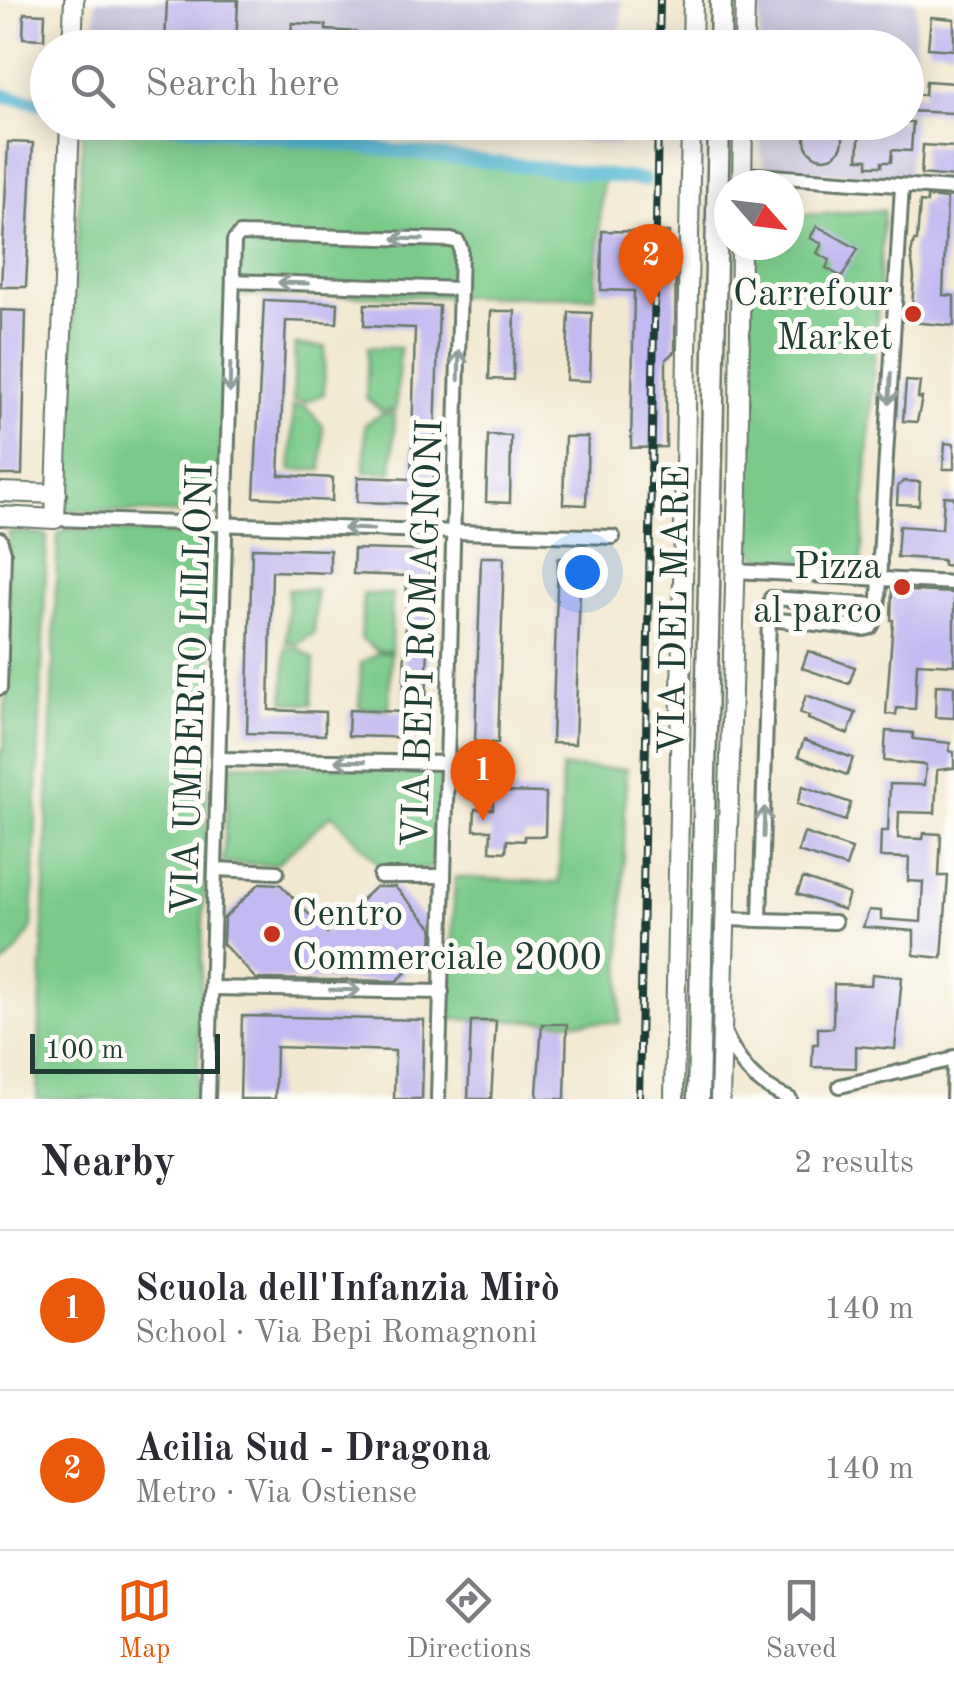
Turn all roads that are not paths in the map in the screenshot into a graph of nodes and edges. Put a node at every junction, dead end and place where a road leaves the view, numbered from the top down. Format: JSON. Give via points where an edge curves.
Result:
{"nodes":[{"id":1,"x":74,"y":0,"type":"edge"},
{"id":2,"x":693,"y":0,"type":"edge"},
{"id":3,"x":721,"y":0,"type":"edge"},
{"id":4,"x":745,"y":0,"type":"edge"},
{"id":5,"x":73,"y":30,"type":"edge"},
{"id":6,"x":692,"y":30,"type":"edge"},
{"id":7,"x":720,"y":30,"type":"edge"},
{"id":8,"x":744,"y":30,"type":"edge"},
{"id":9,"x":70,"y":140,"type":"edge"},
{"id":10,"x":690,"y":140,"type":"edge"},
{"id":11,"x":718,"y":140,"type":"edge"},
{"id":12,"x":742,"y":140,"type":"edge"},
{"id":13,"x":742,"y":170,"type":"edge"},
{"id":14,"x":804,"y":182,"type":"edge"},
{"id":15,"x":902,"y":186,"type":"junction"},
{"id":16,"x":954,"y":190,"type":"edge"},
{"id":17,"x":741,"y":260,"type":"edge"},
{"id":18,"x":233,"y":281,"type":"junction"},
{"id":19,"x":460,"y":289,"type":"junction"},
{"id":20,"x":0,"y":492,"type":"edge"},
{"id":21,"x":57,"y":494,"type":"junction"},
{"id":22,"x":0,"y":516,"type":"edge"},
{"id":23,"x":56,"y":519,"type":"junction"},
{"id":24,"x":226,"y":525,"type":"junction"},
{"id":25,"x":456,"y":532,"type":"junction"},
{"id":26,"x":612,"y":537,"type":"dead end"},
{"id":27,"x":0,"y":539,"type":"edge"},
{"id":28,"x":736,"y":571,"type":"junction"},
{"id":29,"x":879,"y":578,"type":"junction"},
{"id":30,"x":954,"y":583,"type":"edge"},
{"id":31,"x":877,"y":605,"type":"junction"},
{"id":32,"x":769,"y":619,"type":"junction"},
{"id":33,"x":0,"y":688,"type":"edge"},
{"id":34,"x":218,"y":758,"type":"junction"},
{"id":35,"x":448,"y":763,"type":"junction"},
{"id":36,"x":216,"y":869,"type":"junction"},
{"id":37,"x":276,"y":872,"type":"dead end"},
{"id":38,"x":380,"y":876,"type":"dead end"},
{"id":39,"x":444,"y":876,"type":"junction"},
{"id":40,"x":724,"y":919,"type":"junction"},
{"id":41,"x":760,"y":920,"type":"junction"},
{"id":42,"x":835,"y":922,"type":"dead end"},
{"id":43,"x":212,"y":988,"type":"junction"},
{"id":44,"x":442,"y":992,"type":"junction"},
{"id":45,"x":721,"y":1024,"type":"junction"},
{"id":46,"x":954,"y":1058,"type":"edge"},
{"id":47,"x":840,"y":1086,"type":"dead end"},
{"id":48,"x":208,"y":1099,"type":"edge"},
{"id":49,"x":438,"y":1099,"type":"edge"},
{"id":50,"x":674,"y":1099,"type":"edge"},
{"id":51,"x":698,"y":1099,"type":"edge"},
{"id":52,"x":720,"y":1099,"type":"edge"},
{"id":53,"x":790,"y":1099,"type":"edge"},
{"id":54,"x":953,"y":1099,"type":"edge"}],
"edges":[{"from":1,"to":5,"type":"main road"},
{"from":2,"to":6,"type":"main road"},
{"from":3,"to":7,"type":"main road"},
{"from":4,"to":8,"type":"main road"},
{"from":9,"to":21,"type":"main road"},
{"from":10,"to":50,"type":"main road"},
{"from":11,"to":51,"type":"main road","name":"VIA DEL MARE"},
{"from":12,"to":13,"type":"main road"},
{"from":14,"to":15,"type":"street"},
{"from":15,"to":16,"type":"street"},
{"from":15,"to":29,"type":"street","one_way":true},
{"from":17,"to":28,"type":"main road"},
{"from":19,"to":18,"type":"street","one_way":true},
{"from":19,"to":18,"type":"street","name":"VIA UMBERTO LILLONI","one_way":true,"via":[[461,249],[451,240],[240,234]]},
{"from":18,"to":24,"type":"street","name":"VIA UMBERTO LILLONI","one_way":true},
{"from":25,"to":19,"type":"street","name":"VIA BEPI ROMAGNONI","one_way":true},
{"from":20,"to":21,"type":"main road"},
{"from":21,"to":23,"type":"main road"},
{"from":22,"to":23,"type":"main road"},
{"from":23,"to":24,"type":"street"},
{"from":25,"to":24,"type":"street","one_way":true},
{"from":24,"to":34,"type":"street","name":"VIA UMBERTO LILLONI"},
{"from":25,"to":26,"type":"street"},
{"from":25,"to":35,"type":"street","name":"VIA BEPI ROMAGNONI"},
{"from":27,"to":33,"type":"street"},
{"from":28,"to":29,"type":"street"},
{"from":28,"to":40,"type":"main road"},
{"from":29,"to":30,"type":"street"},
{"from":29,"to":31,"type":"street"},
{"from":31,"to":32,"type":"street","via":[[873,624],[864,628]]},
{"from":31,"to":32,"type":"street","via":[[771,598]]},
{"from":41,"to":32,"type":"street","one_way":true},
{"from":35,"to":34,"type":"street","one_way":true},
{"from":34,"to":36,"type":"street","name":"VIA UMBERTO LILLONI"},
{"from":35,"to":39,"type":"street","name":"VIA BEPI ROMAGNONI"},
{"from":36,"to":37,"type":"street"},
{"from":36,"to":43,"type":"street","name":"VIA UMBERTO LILLONI"},
{"from":38,"to":39,"type":"street"},
{"from":39,"to":44,"type":"street","name":"VIA BEPI ROMAGNONI"},
{"from":40,"to":41,"type":"street"},
{"from":40,"to":45,"type":"main road"},
{"from":41,"to":42,"type":"street"},
{"from":43,"to":44,"type":"street","one_way":true},
{"from":43,"to":48,"type":"street","name":"VIA UMBERTO LILLONI"},
{"from":44,"to":49,"type":"street","name":"VIA BEPI ROMAGNONI"},
{"from":45,"to":52,"type":"main road"},
{"from":45,"to":53,"type":"street","via":[[749,1073]]},
{"from":46,"to":47,"type":"street"},
{"from":46,"to":54,"type":"street"}]}
